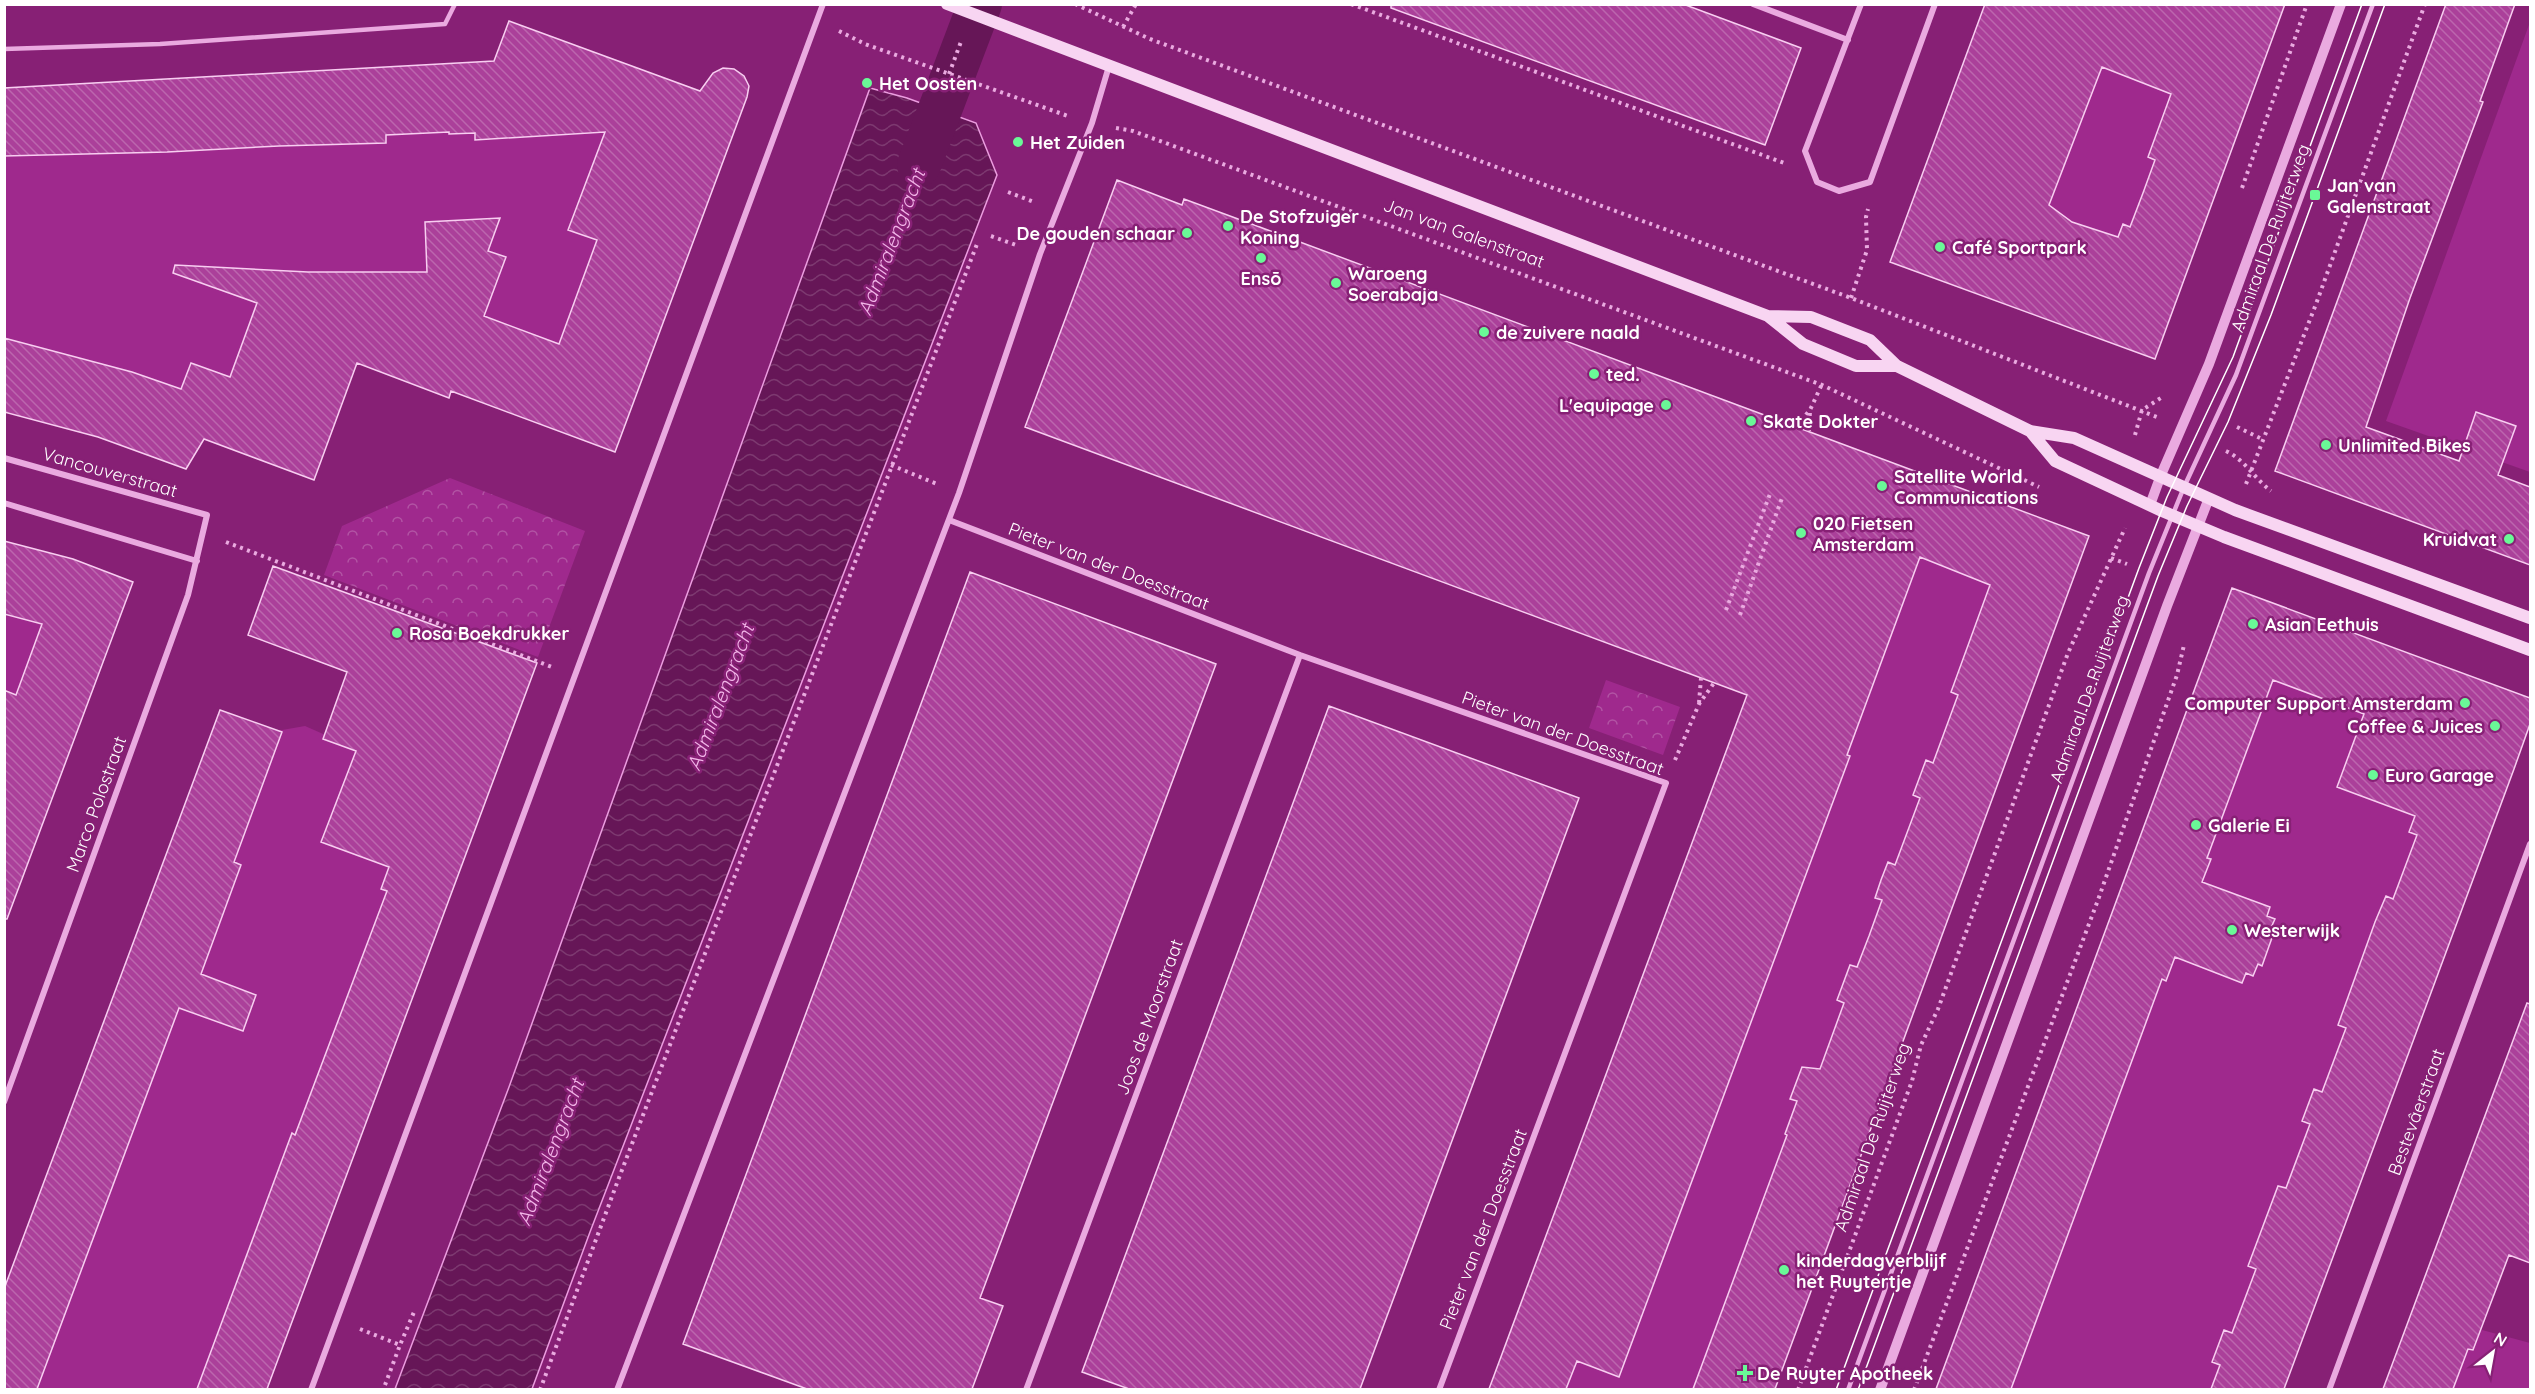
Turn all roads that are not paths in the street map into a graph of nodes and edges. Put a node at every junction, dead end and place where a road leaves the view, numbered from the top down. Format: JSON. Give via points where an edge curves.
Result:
{"nodes":[{"id":1,"x":455,"y":4,"type":"edge"},
{"id":2,"x":823,"y":4,"type":"edge"},
{"id":3,"x":947,"y":4,"type":"edge"},
{"id":4,"x":1754,"y":4,"type":"edge"},
{"id":5,"x":1861,"y":4,"type":"edge"},
{"id":6,"x":1935,"y":4,"type":"edge"},
{"id":7,"x":2341,"y":4,"type":"edge"},
{"id":8,"x":2373,"y":4,"type":"edge"},
{"id":9,"x":1848,"y":40,"type":"junction"},
{"id":10,"x":4,"y":49,"type":"edge"},
{"id":11,"x":1110,"y":66,"type":"junction"},
{"id":12,"x":1768,"y":316,"type":"junction"},
{"id":13,"x":1897,"y":366,"type":"junction"},
{"id":14,"x":2030,"y":431,"type":"junction"},
{"id":15,"x":4,"y":458,"type":"edge"},
{"id":16,"x":2161,"y":475,"type":"junction"},
{"id":17,"x":2184,"y":487,"type":"junction"},
{"id":18,"x":2209,"y":498,"type":"junction"},
{"id":19,"x":4,"y":503,"type":"edge"},
{"id":20,"x":2150,"y":505,"type":"junction"},
{"id":21,"x":207,"y":515,"type":"joint"},
{"id":22,"x":2172,"y":515,"type":"junction"},
{"id":23,"x":949,"y":520,"type":"junction"},
{"id":24,"x":2198,"y":526,"type":"junction"},
{"id":25,"x":197,"y":561,"type":"junction"},
{"id":26,"x":2530,"y":618,"type":"edge"},
{"id":27,"x":2530,"y":650,"type":"edge"},
{"id":28,"x":1300,"y":655,"type":"junction"},
{"id":29,"x":2530,"y":844,"type":"edge"},
{"id":30,"x":4,"y":1101,"type":"edge"},
{"id":31,"x":311,"y":1389,"type":"edge"},
{"id":32,"x":617,"y":1389,"type":"edge"},
{"id":33,"x":1026,"y":1389,"type":"edge"},
{"id":34,"x":1439,"y":1389,"type":"edge"},
{"id":35,"x":1848,"y":1389,"type":"edge"},
{"id":36,"x":1880,"y":1389,"type":"edge"},
{"id":37,"x":2329,"y":1389,"type":"edge"}],
"edges":[{"from":1,"to":10,"type":"lane","via":[[445,24],[160,44]]},
{"from":2,"to":31,"type":"street"},
{"from":3,"to":11,"type":"main road","name":"Jan van Galenstraat"},
{"from":4,"to":9,"type":"street"},
{"from":5,"to":9,"type":"street"},
{"from":6,"to":9,"type":"street","via":[[1870,182],[1839,191],[1817,182],[1805,151]]},
{"from":7,"to":16,"type":"street","name":"Admiraal De Ruijterweg","via":[[2209,364]]},
{"from":8,"to":17,"type":"lane","name":"Admiraal De Ruijterweg","via":[[2236,375]]},
{"from":11,"to":12,"type":"main road","name":"Jan van Galenstraat"},
{"from":11,"to":23,"type":"street","via":[[1092,123],[1040,254]]},
{"from":12,"to":13,"type":"main road","name":"Jan van Galenstraat","via":[[1803,344],[1856,366]]},
{"from":12,"to":13,"type":"main road","name":"Jan van Galenstraat","via":[[1811,317],[1870,340]]},
{"from":13,"to":14,"type":"main road","name":"Jan van Galenstraat"},
{"from":14,"to":16,"type":"main road","name":"Jan van Galenstraat","via":[[2074,438]]},
{"from":14,"to":20,"type":"main road","name":"Jan van Galenstraat","via":[[2055,461]]},
{"from":15,"to":21,"type":"street","name":"Vancouverstraat"},
{"from":16,"to":17,"type":"main road","name":"Jan van Galenstraat"},
{"from":16,"to":20,"type":"street","name":"Admiraal De Ruijterweg"},
{"from":17,"to":18,"type":"main road","name":"Jan van Galenstraat"},
{"from":17,"to":22,"type":"lane","name":"Admiraal De Ruijterweg"},
{"from":18,"to":24,"type":"street"},
{"from":18,"to":26,"type":"main road","name":"Jan van Galenstraat"},
{"from":19,"to":25,"type":"street"},
{"from":20,"to":22,"type":"main road","name":"Jan van Galenstraat"},
{"from":21,"to":25,"type":"street","name":"Marco Polostraat"},
{"from":22,"to":24,"type":"main road","name":"Jan van Galenstraat"},
{"from":22,"to":35,"type":"lane","name":"Admiraal De Ruijterweg"},
{"from":23,"to":28,"type":"street","name":"Pieter van der Doesstraat"},
{"from":23,"to":32,"type":"street"},
{"from":24,"to":27,"type":"main road","name":"Jan van Galenstraat"},
{"from":24,"to":36,"type":"street"},
{"from":25,"to":30,"type":"street","name":"Marco Polostraat"},
{"from":28,"to":33,"type":"street","name":"Joos de Moorstraat"},
{"from":28,"to":34,"type":"street","name":"Pieter van der Doesstraat","via":[[1666,783]]},
{"from":29,"to":37,"type":"street","name":"Bestevâerstraat"}]}
